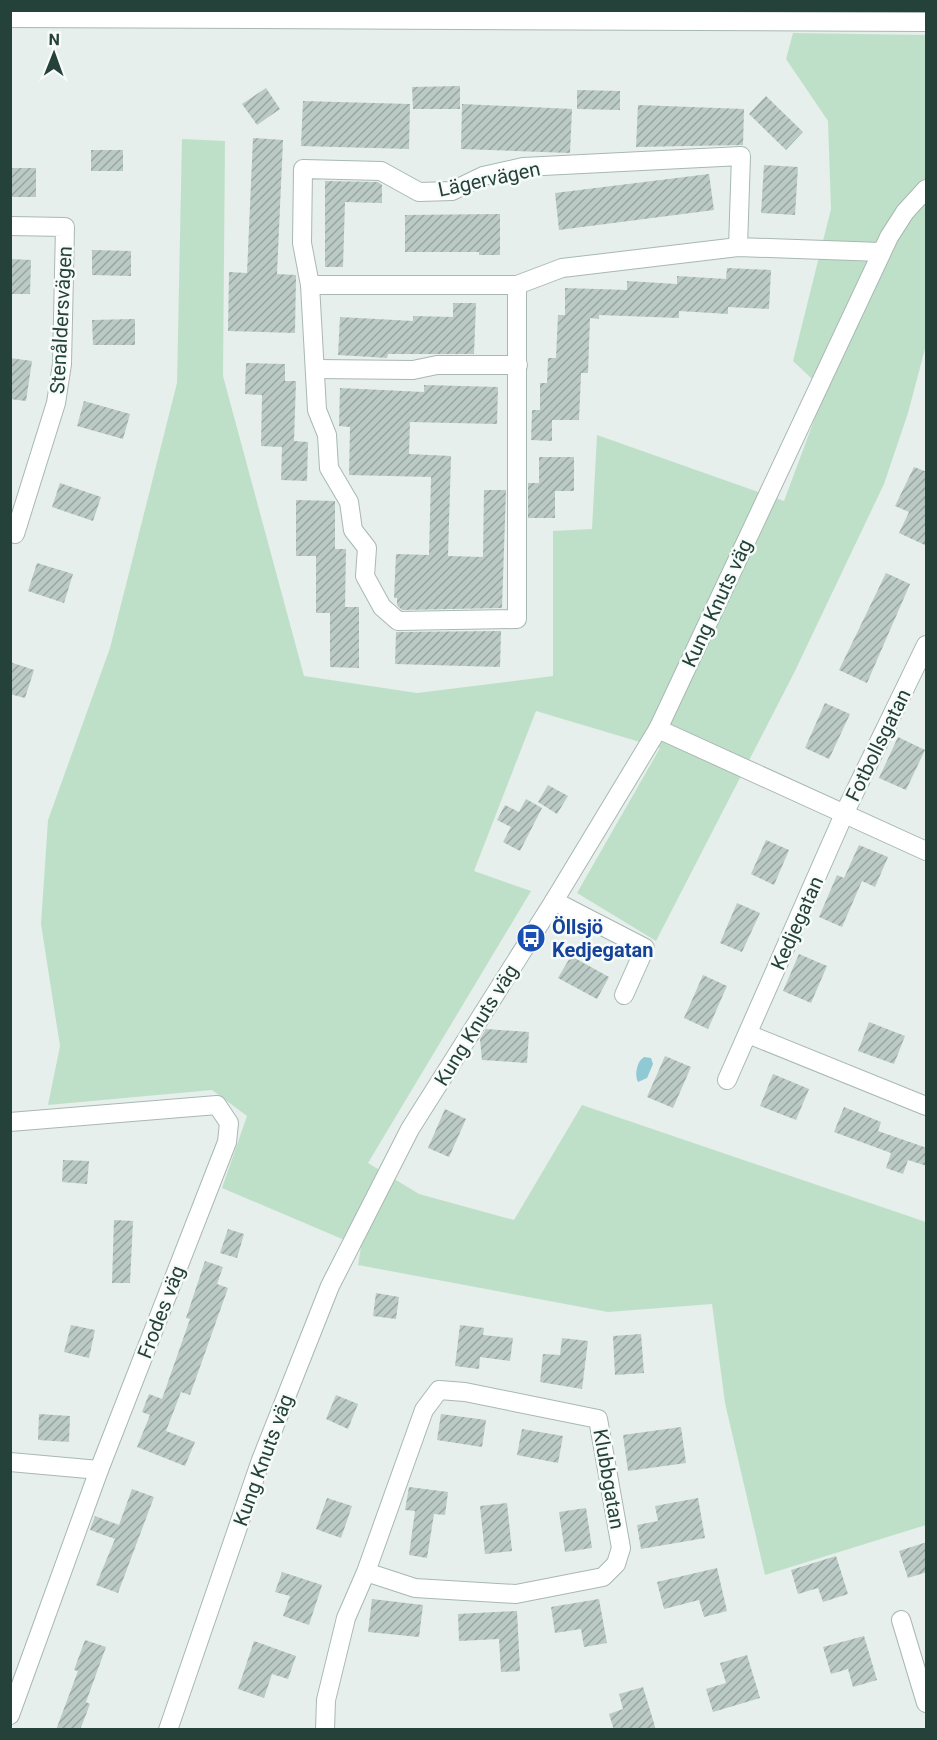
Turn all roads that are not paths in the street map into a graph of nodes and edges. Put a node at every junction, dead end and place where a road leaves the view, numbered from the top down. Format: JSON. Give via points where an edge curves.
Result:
{"nodes":[{"id":1,"x":557,"y":16,"type":"edge"},
{"id":2,"x":10,"y":18,"type":"edge"},
{"id":3,"x":927,"y":21,"type":"edge"},
{"id":4,"x":927,"y":189,"type":"edge"},
{"id":5,"x":10,"y":226,"type":"edge"},
{"id":6,"x":738,"y":247,"type":"junction"},
{"id":7,"x":881,"y":252,"type":"junction"},
{"id":8,"x":310,"y":285,"type":"junction"},
{"id":9,"x":518,"y":285,"type":"junction"},
{"id":10,"x":518,"y":365,"type":"junction"},
{"id":11,"x":316,"y":369,"type":"junction"},
{"id":12,"x":13,"y":533,"type":"edge"},
{"id":13,"x":927,"y":645,"type":"edge"},
{"id":14,"x":658,"y":729,"type":"junction"},
{"id":15,"x":845,"y":812,"type":"junction"},
{"id":16,"x":927,"y":851,"type":"edge"},
{"id":17,"x":554,"y":901,"type":"junction"},
{"id":18,"x":624,"y":995,"type":"dead end"},
{"id":19,"x":748,"y":1034,"type":"junction"},
{"id":20,"x":727,"y":1080,"type":"dead end"},
{"id":21,"x":927,"y":1106,"type":"edge"},
{"id":22,"x":10,"y":1122,"type":"edge"},
{"id":23,"x":10,"y":1462,"type":"edge"},
{"id":24,"x":99,"y":1470,"type":"junction"},
{"id":25,"x":366,"y":1572,"type":"junction"},
{"id":26,"x":901,"y":1620,"type":"dead end"},
{"id":27,"x":927,"y":1703,"type":"edge"},
{"id":28,"x":10,"y":1714,"type":"edge"},
{"id":29,"x":168,"y":1730,"type":"edge"},
{"id":30,"x":325,"y":1730,"type":"edge"}],
"edges":[{"from":1,"to":2,"type":"street"},
{"from":1,"to":3,"type":"street"},
{"from":4,"to":7,"type":"street","name":"Kung Knuts väg","via":[[905,212]]},
{"from":5,"to":12,"type":"street","name":"Stenåldersvägen","via":[[66,227],[62,364],[57,403]]},
{"from":6,"to":7,"type":"street"},
{"from":6,"to":8,"type":"street","name":"Lägervägen","via":[[741,156],[524,167],[483,176],[452,191],[419,192],[381,171],[303,169],[302,243]]},
{"from":6,"to":9,"type":"street","via":[[562,268]]},
{"from":7,"to":14,"type":"street","name":"Kung Knuts väg"},
{"from":8,"to":9,"type":"street"},
{"from":8,"to":11,"type":"street","name":"Lägervägen"},
{"from":9,"to":10,"type":"street","name":"Lägervägen"},
{"from":10,"to":11,"type":"street"},
{"from":10,"to":11,"type":"street","name":"Lägervägen","via":[[517,619],[398,621],[382,608],[365,576],[367,548],[353,530],[349,502],[329,468],[327,435],[317,410]]},
{"from":13,"to":15,"type":"street","name":"Fotbollsgatan"},
{"from":14,"to":15,"type":"street"},
{"from":14,"to":17,"type":"street","name":"Kung Knuts väg"},
{"from":15,"to":16,"type":"street"},
{"from":15,"to":19,"type":"street","name":"Kedjegatan"},
{"from":17,"to":18,"type":"street","via":[[645,948]]},
{"from":17,"to":29,"type":"street","name":"Kung Knuts väg","via":[[410,1129],[330,1286],[261,1460]]},
{"from":19,"to":20,"type":"street","name":"Kedjegatan"},
{"from":19,"to":21,"type":"street"},
{"from":22,"to":24,"type":"street","name":"Frodes väg","via":[[217,1105],[229,1123],[227,1142]]},
{"from":23,"to":24,"type":"street"},
{"from":24,"to":28,"type":"street","name":"Frodes väg"},
{"from":25,"to":25,"type":"street","name":"Klubbgatan","via":[[424,1410],[439,1390],[598,1419],[621,1548],[616,1564],[603,1577],[516,1594],[416,1588]]},
{"from":25,"to":30,"type":"street","name":"Klubbgatan","via":[[346,1618],[326,1700]]},
{"from":26,"to":27,"type":"street"}]}
